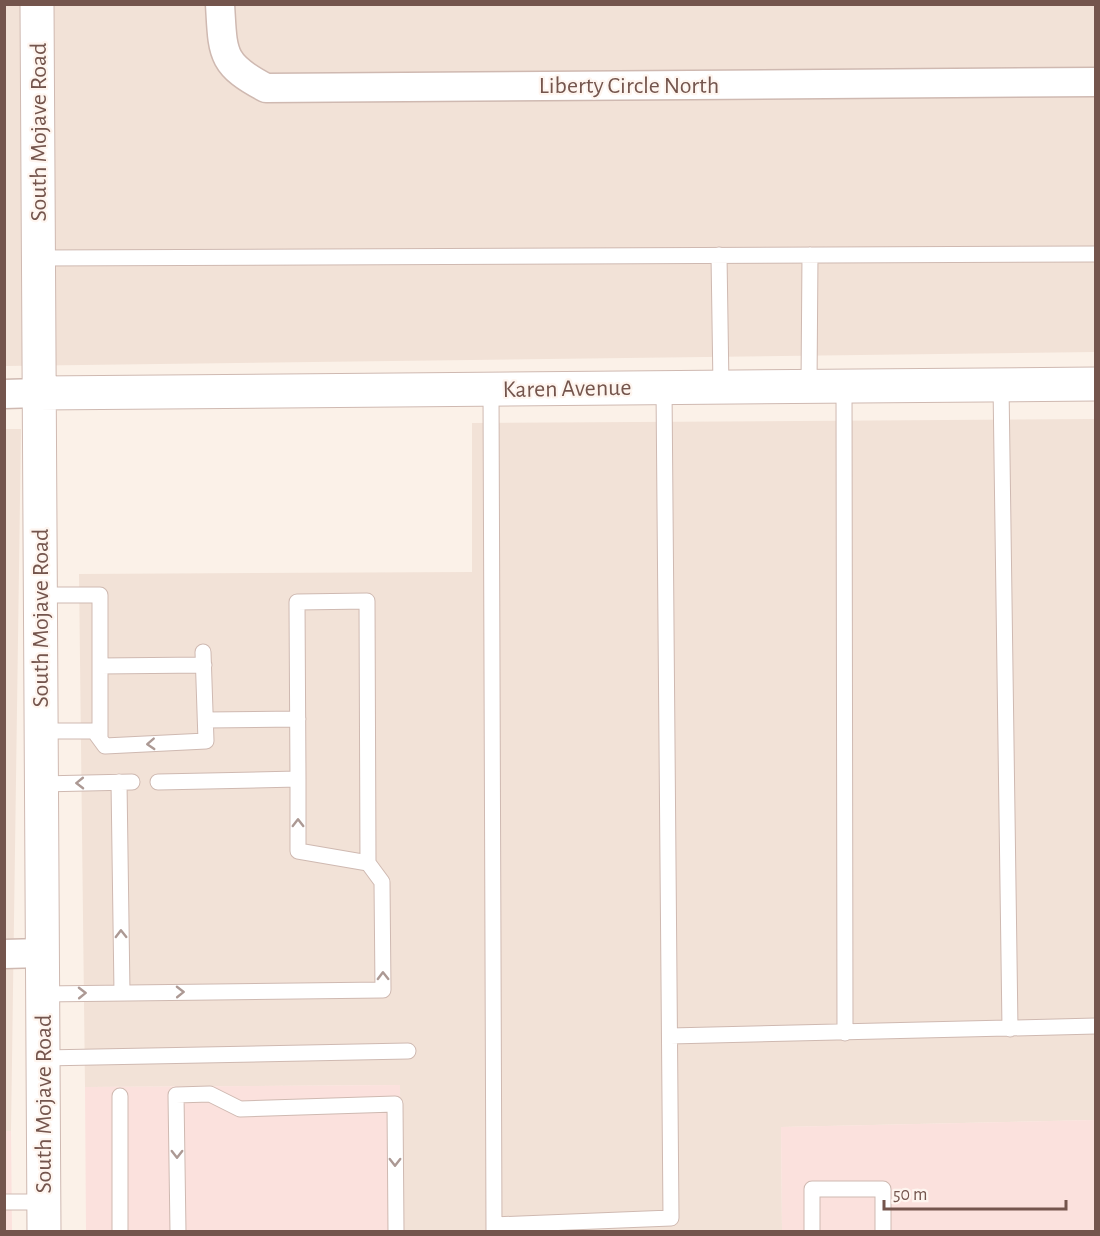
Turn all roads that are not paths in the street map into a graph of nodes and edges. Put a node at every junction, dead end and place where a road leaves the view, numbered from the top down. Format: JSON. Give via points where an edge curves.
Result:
{"nodes":[{"id":1,"x":37,"y":4,"type":"edge"},
{"id":2,"x":220,"y":4,"type":"edge"},
{"id":3,"x":1095,"y":82,"type":"edge"},
{"id":4,"x":1095,"y":254,"type":"edge"},
{"id":5,"x":719,"y":255,"type":"junction"},
{"id":6,"x":810,"y":255,"type":"junction"},
{"id":7,"x":38,"y":258,"type":"junction"},
{"id":8,"x":1095,"y":384,"type":"edge"},
{"id":9,"x":1001,"y":385,"type":"junction"},
{"id":10,"x":809,"y":386,"type":"junction"},
{"id":11,"x":844,"y":386,"type":"junction"},
{"id":12,"x":721,"y":387,"type":"junction"},
{"id":13,"x":664,"y":388,"type":"junction"},
{"id":14,"x":490,"y":389,"type":"junction"},
{"id":15,"x":39,"y":393,"type":"junction"},
{"id":16,"x":4,"y":394,"type":"edge"},
{"id":17,"x":40,"y":596,"type":"junction"},
{"id":18,"x":100,"y":666,"type":"junction"},
{"id":19,"x":298,"y":719,"type":"junction"},
{"id":20,"x":206,"y":720,"type":"junction"},
{"id":21,"x":41,"y":731,"type":"junction"},
{"id":22,"x":100,"y":739,"type":"junction"},
{"id":23,"x":298,"y":779,"type":"junction"},
{"id":24,"x":158,"y":782,"type":"dead end"},
{"id":25,"x":41,"y":784,"type":"junction"},
{"id":26,"x":368,"y":863,"type":"junction"},
{"id":27,"x":42,"y":953,"type":"junction"},
{"id":28,"x":4,"y":954,"type":"edge"},
{"id":29,"x":122,"y":993,"type":"junction"},
{"id":30,"x":42,"y":994,"type":"junction"},
{"id":31,"x":1095,"y":1026,"type":"edge"},
{"id":32,"x":1010,"y":1029,"type":"junction"},
{"id":33,"x":845,"y":1033,"type":"junction"},
{"id":34,"x":670,"y":1036,"type":"junction"},
{"id":35,"x":408,"y":1051,"type":"dead end"},
{"id":36,"x":43,"y":1058,"type":"junction"},
{"id":37,"x":120,"y":1096,"type":"dead end"},
{"id":38,"x":4,"y":1202,"type":"edge"},
{"id":39,"x":43,"y":1217,"type":"edge"},
{"id":40,"x":494,"y":1228,"type":"edge"},
{"id":41,"x":120,"y":1232,"type":"edge"},
{"id":42,"x":178,"y":1232,"type":"edge"},
{"id":43,"x":396,"y":1232,"type":"edge"},
{"id":44,"x":812,"y":1232,"type":"edge"},
{"id":45,"x":884,"y":1232,"type":"edge"}],
"edges":[{"from":1,"to":7,"type":"street","name":"South Mojave Road"},
{"from":2,"to":3,"type":"street","name":"Liberty Circle North","via":[[223,49],[240,74],[266,88]]},
{"from":4,"to":6,"type":"lane"},
{"from":5,"to":6,"type":"lane"},
{"from":5,"to":7,"type":"lane"},
{"from":5,"to":12,"type":"lane"},
{"from":6,"to":10,"type":"lane"},
{"from":7,"to":15,"type":"street","name":"South Mojave Road"},
{"from":8,"to":9,"type":"street","name":"Karen Avenue"},
{"from":9,"to":11,"type":"street","name":"Karen Avenue"},
{"from":9,"to":32,"type":"lane"},
{"from":10,"to":11,"type":"street","name":"Karen Avenue"},
{"from":10,"to":12,"type":"street","name":"Karen Avenue"},
{"from":11,"to":33,"type":"lane"},
{"from":12,"to":13,"type":"street","name":"Karen Avenue"},
{"from":13,"to":14,"type":"street","name":"Karen Avenue"},
{"from":13,"to":34,"type":"lane"},
{"from":14,"to":15,"type":"street","name":"Karen Avenue"},
{"from":14,"to":40,"type":"lane"},
{"from":15,"to":16,"type":"street"},
{"from":15,"to":17,"type":"street","name":"South Mojave Road"},
{"from":17,"to":18,"type":"lane","via":[[100,595]]},
{"from":17,"to":21,"type":"street","name":"South Mojave Road"},
{"from":18,"to":20,"type":"lane","via":[[203,659]]},
{"from":18,"to":22,"type":"lane"},
{"from":19,"to":20,"type":"lane"},
{"from":19,"to":23,"type":"lane"},
{"from":19,"to":26,"type":"lane","via":[[297,602],[367,601]]},
{"from":20,"to":22,"type":"lane","one_way":true,"via":[[206,741],[105,746]]},
{"from":21,"to":22,"type":"lane","via":[[94,731]]},
{"from":21,"to":25,"type":"street","name":"South Mojave Road"},
{"from":23,"to":24,"type":"lane"},
{"from":26,"to":23,"type":"lane","one_way":true,"via":[[298,850]]},
{"from":25,"to":27,"type":"street","name":"South Mojave Road"},
{"from":29,"to":25,"type":"lane","one_way":true,"via":[[126,782]]},
{"from":29,"to":26,"type":"lane","one_way":true,"via":[[383,990],[382,882]]},
{"from":27,"to":28,"type":"street"},
{"from":27,"to":30,"type":"street","name":"South Mojave Road"},
{"from":30,"to":29,"type":"lane","one_way":true},
{"from":30,"to":36,"type":"street","name":"South Mojave Road"},
{"from":31,"to":32,"type":"lane"},
{"from":32,"to":33,"type":"lane"},
{"from":33,"to":34,"type":"lane"},
{"from":34,"to":40,"type":"lane","via":[[671,1218]]},
{"from":35,"to":36,"type":"lane"},
{"from":36,"to":39,"type":"street","name":"South Mojave Road"},
{"from":37,"to":41,"type":"lane"},
{"from":38,"to":39,"type":"lane"},
{"from":42,"to":43,"type":"lane","via":[[176,1095],[210,1094],[240,1109],[395,1104]]},
{"from":44,"to":45,"type":"lane","via":[[812,1189],[883,1189]]}]}
